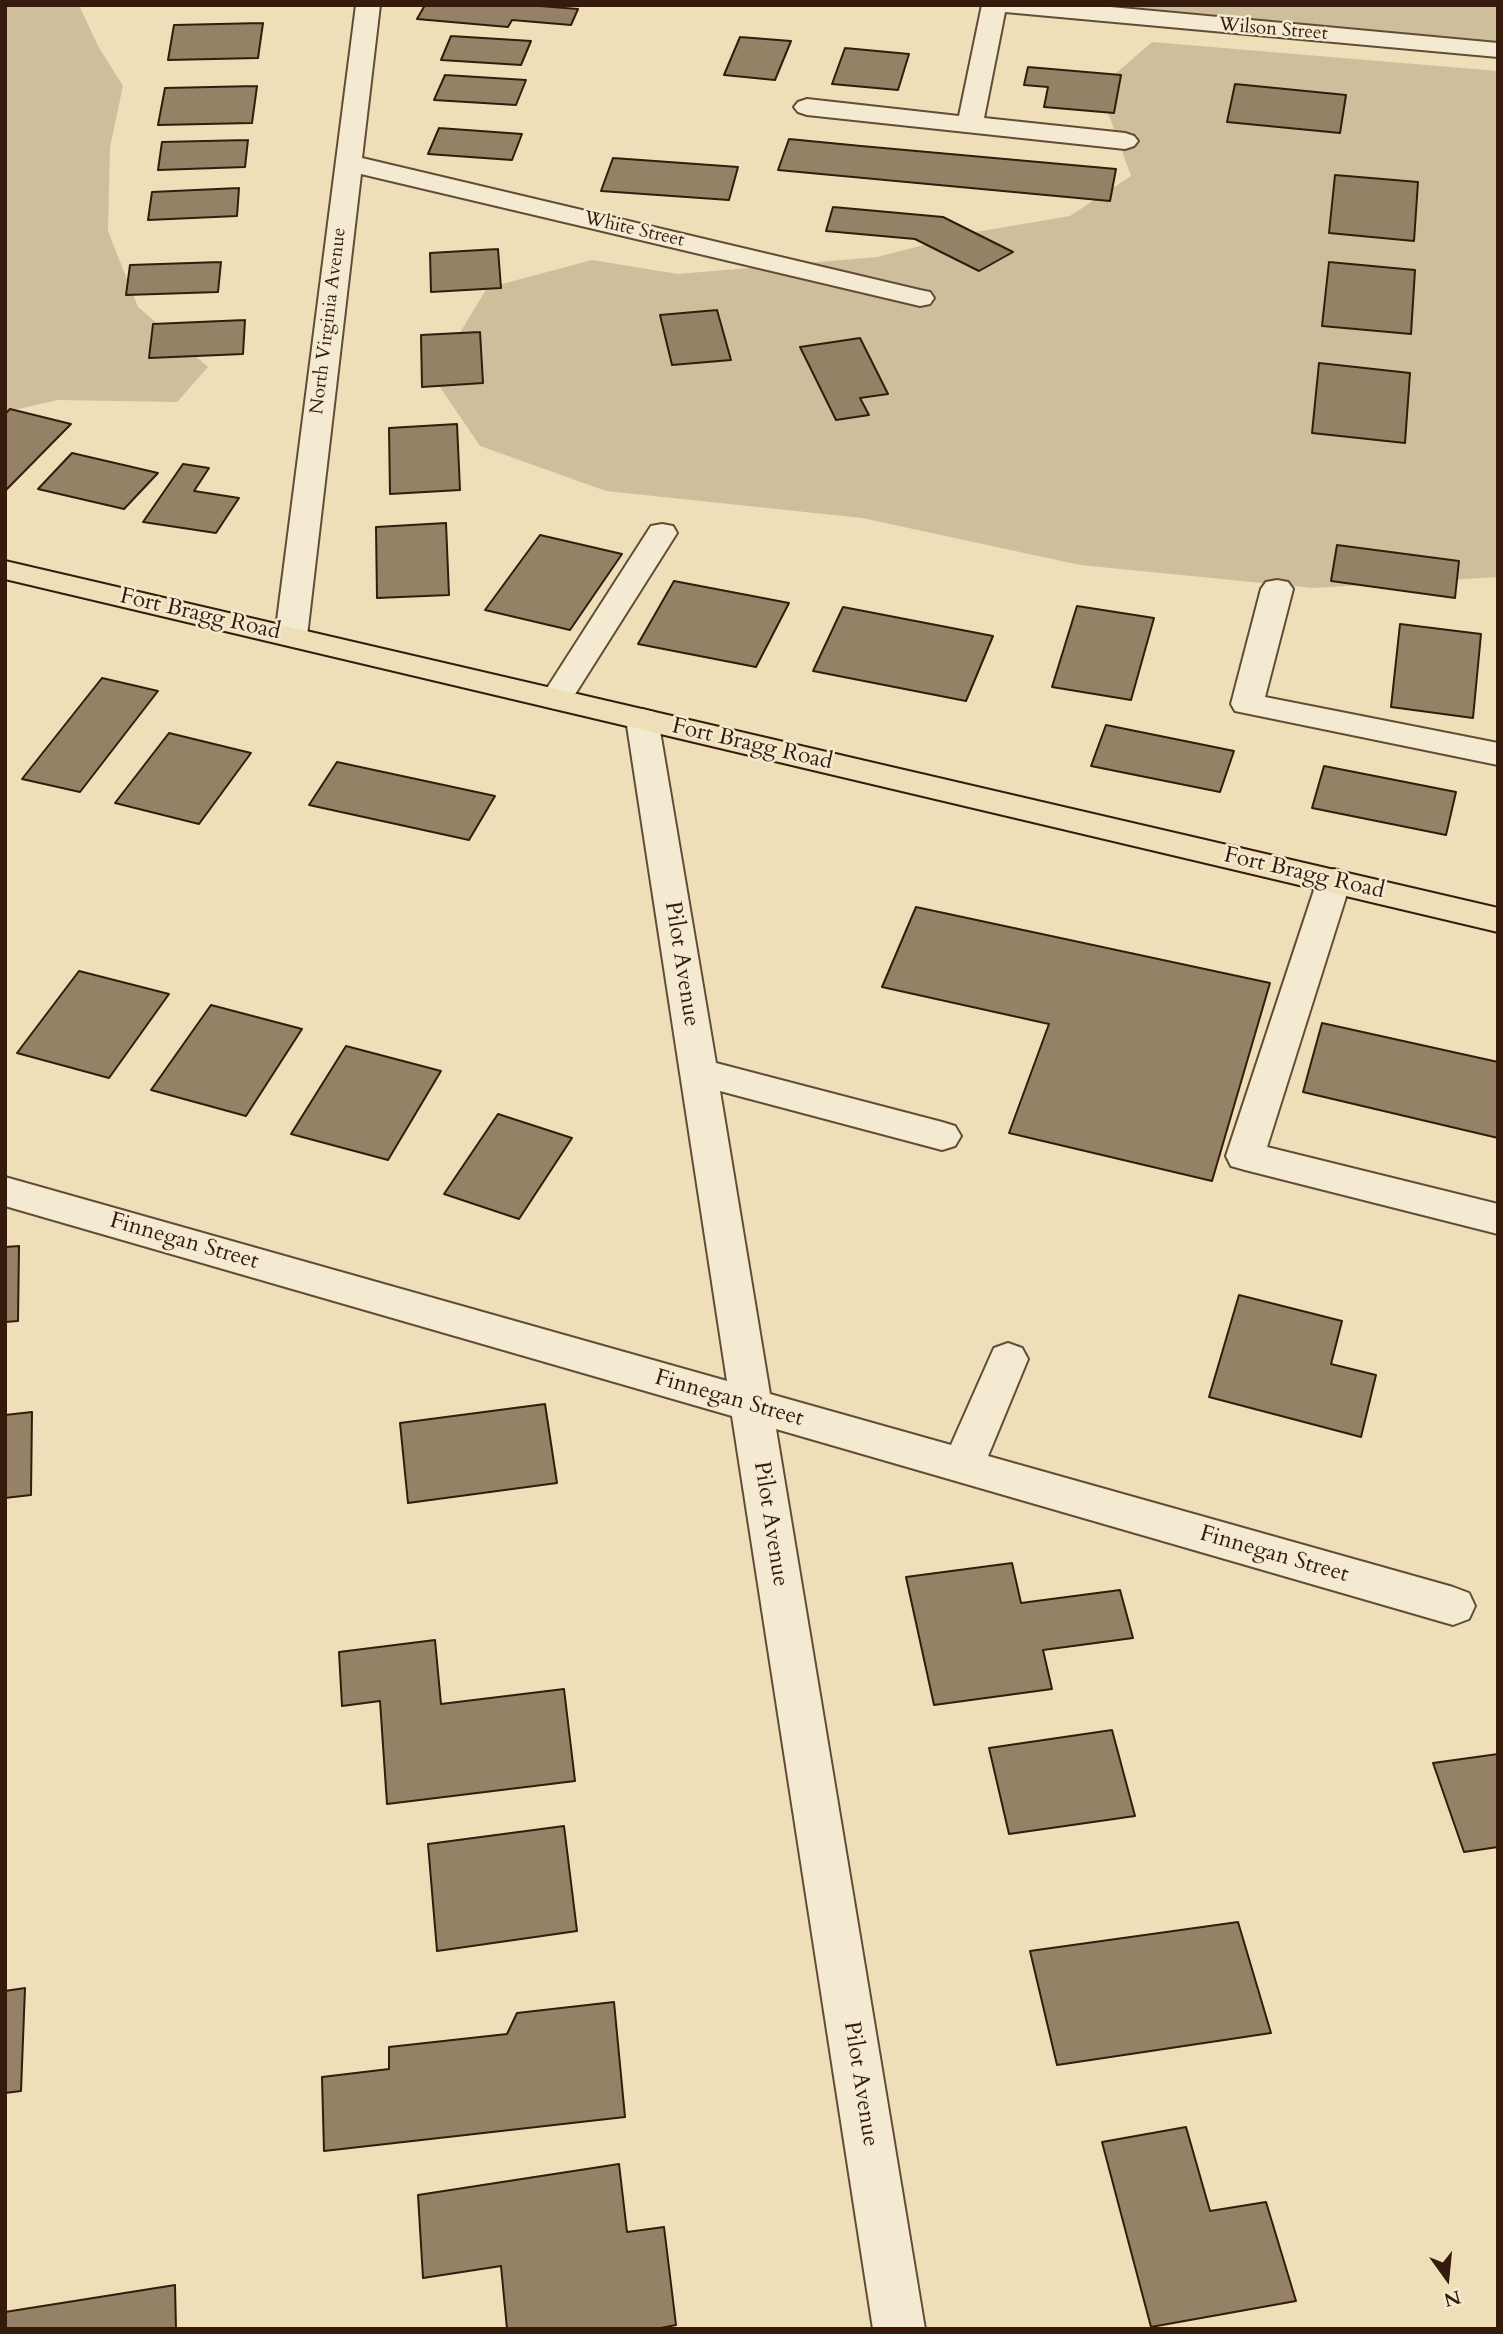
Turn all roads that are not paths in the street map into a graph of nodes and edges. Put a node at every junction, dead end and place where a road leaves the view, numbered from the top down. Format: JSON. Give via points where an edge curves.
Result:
{"nodes":[{"id":1,"x":368,"y":5,"type":"edge"},
{"id":2,"x":994,"y":5,"type":"edge"},
{"id":3,"x":1007,"y":5,"type":"edge"},
{"id":4,"x":1498,"y":50,"type":"edge"},
{"id":5,"x":807,"y":107,"type":"dead end"},
{"id":6,"x":970,"y":124,"type":"junction"},
{"id":7,"x":1125,"y":141,"type":"dead end"},
{"id":8,"x":349,"y":163,"type":"junction"},
{"id":9,"x":919,"y":298,"type":"dead end"},
{"id":10,"x":662,"y":533,"type":"dead end"},
{"id":11,"x":5,"y":570,"type":"edge"},
{"id":12,"x":1278,"y":589,"type":"dead end"},
{"id":13,"x":291,"y":636,"type":"junction"},
{"id":14,"x":556,"y":699,"type":"junction"},
{"id":15,"x":642,"y":719,"type":"junction"},
{"id":16,"x":1498,"y":754,"type":"edge"},
{"id":17,"x":1334,"y":881,"type":"junction"},
{"id":18,"x":1498,"y":920,"type":"edge"},
{"id":19,"x":698,"y":1072,"type":"junction"},
{"id":20,"x":942,"y":1136,"type":"dead end"},
{"id":21,"x":5,"y":1191,"type":"edge"},
{"id":22,"x":1498,"y":1219,"type":"edge"},
{"id":23,"x":1008,"y":1359,"type":"dead end"},
{"id":24,"x":751,"y":1405,"type":"junction"},
{"id":25,"x":963,"y":1466,"type":"junction"},
{"id":26,"x":1453,"y":1606,"type":"dead end"},
{"id":27,"x":899,"y":2329,"type":"edge"}],
"edges":[{"from":1,"to":8,"type":"street","name":"North Virginia Avenue"},
{"from":2,"to":6,"type":"street"},
{"from":3,"to":4,"type":"street","name":"Wilson Street"},
{"from":5,"to":6,"type":"street"},
{"from":6,"to":7,"type":"street"},
{"from":8,"to":9,"type":"street","name":"White Street"},
{"from":8,"to":13,"type":"street","name":"North Virginia Avenue"},
{"from":10,"to":14,"type":"street"},
{"from":11,"to":13,"type":"main road","name":"Fort Bragg Road"},
{"from":12,"to":16,"type":"street","via":[[1247,704]]},
{"from":13,"to":14,"type":"main road","name":"Fort Bragg Road"},
{"from":14,"to":15,"type":"main road","name":"Fort Bragg Road"},
{"from":15,"to":17,"type":"main road","name":"Fort Bragg Road"},
{"from":15,"to":19,"type":"street","name":"Pilot Avenue"},
{"from":17,"to":18,"type":"main road","name":"Fort Bragg Road"},
{"from":17,"to":22,"type":"street","via":[[1245,1156]]},
{"from":19,"to":20,"type":"street"},
{"from":19,"to":24,"type":"street","name":"Pilot Avenue"},
{"from":21,"to":24,"type":"street","name":"Finnegan Street"},
{"from":23,"to":25,"type":"street"},
{"from":24,"to":25,"type":"street","name":"Finnegan Street"},
{"from":24,"to":27,"type":"street","name":"Pilot Avenue"},
{"from":25,"to":26,"type":"street","name":"Finnegan Street"}]}
